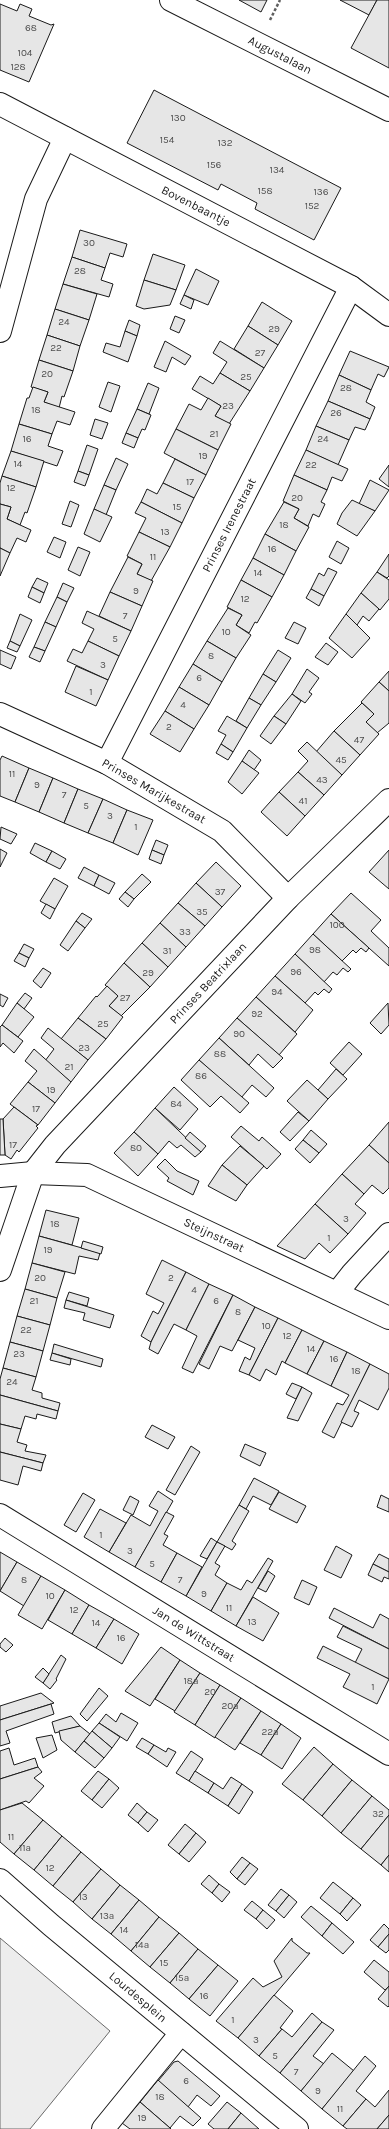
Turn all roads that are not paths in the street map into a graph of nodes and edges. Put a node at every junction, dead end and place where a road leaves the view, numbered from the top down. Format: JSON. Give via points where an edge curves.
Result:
{"nodes":[{"id":1,"x":171,"y":0,"type":"edge"},
{"id":2,"x":0,"y":104,"type":"edge"},
{"id":3,"x":389,"y":110,"type":"edge"},
{"id":4,"x":65,"y":138,"type":"junction"},
{"id":5,"x":352,"y":287,"type":"junction"},
{"id":6,"x":389,"y":315,"type":"edge"},
{"id":7,"x":0,"y":331,"type":"edge"},
{"id":8,"x":0,"y":714,"type":"edge"},
{"id":9,"x":108,"y":763,"type":"junction"},
{"id":10,"x":389,"y":800,"type":"edge"},
{"id":11,"x":288,"y":898,"type":"junction"},
{"id":12,"x":33,"y":1173,"type":"junction"},
{"id":13,"x":0,"y":1176,"type":"edge"},
{"id":14,"x":389,"y":1234,"type":"edge"},
{"id":15,"x":0,"y":1270,"type":"edge"},
{"id":16,"x":338,"y":1293,"type":"junction"},
{"id":17,"x":389,"y":1318,"type":"edge"},
{"id":18,"x":0,"y":1515,"type":"edge"},
{"id":19,"x":389,"y":1754,"type":"edge"},
{"id":20,"x":0,"y":1880,"type":"edge"},
{"id":21,"x":181,"y":2033,"type":"junction"},
{"id":22,"x":103,"y":2129,"type":"edge"},
{"id":23,"x":298,"y":2129,"type":"edge"}],
"edges":[{"from":1,"to":3,"type":"street","name":"Augustalaan"},
{"from":2,"to":4,"type":"street","name":"Bovenbaantje"},
{"from":4,"to":5,"type":"street","name":"Bovenbaantje"},
{"from":4,"to":7,"type":"street","via":[[36,199]]},
{"from":5,"to":6,"type":"street","name":"Bovenbaantje"},
{"from":5,"to":9,"type":"street","name":"Prinses Irenestraat"},
{"from":8,"to":9,"type":"street","name":"Prinses Marijkestraat"},
{"from":9,"to":11,"type":"street","name":"Prinses Marijkestraat","via":[[222,831]]},
{"from":10,"to":11,"type":"street","name":"Prinses Beatrixlaan"},
{"from":11,"to":12,"type":"street","name":"Prinses Beatrixlaan","via":[[55,1145]]},
{"from":12,"to":13,"type":"street","name":"Steijnstraat"},
{"from":12,"to":15,"type":"street","name":"Prinses Beatrixlaan"},
{"from":12,"to":16,"type":"street","name":"Steijnstraat","via":[[87,1175]]},
{"from":14,"to":16,"type":"street"},
{"from":16,"to":17,"type":"street","name":"Steijnstraat"},
{"from":18,"to":19,"type":"street","name":"Jan de Wittstraat"},
{"from":20,"to":21,"type":"street","name":"Lourdesplein"},
{"from":21,"to":22,"type":"street"},
{"from":21,"to":23,"type":"street","name":"Lourdesplein"}]}
